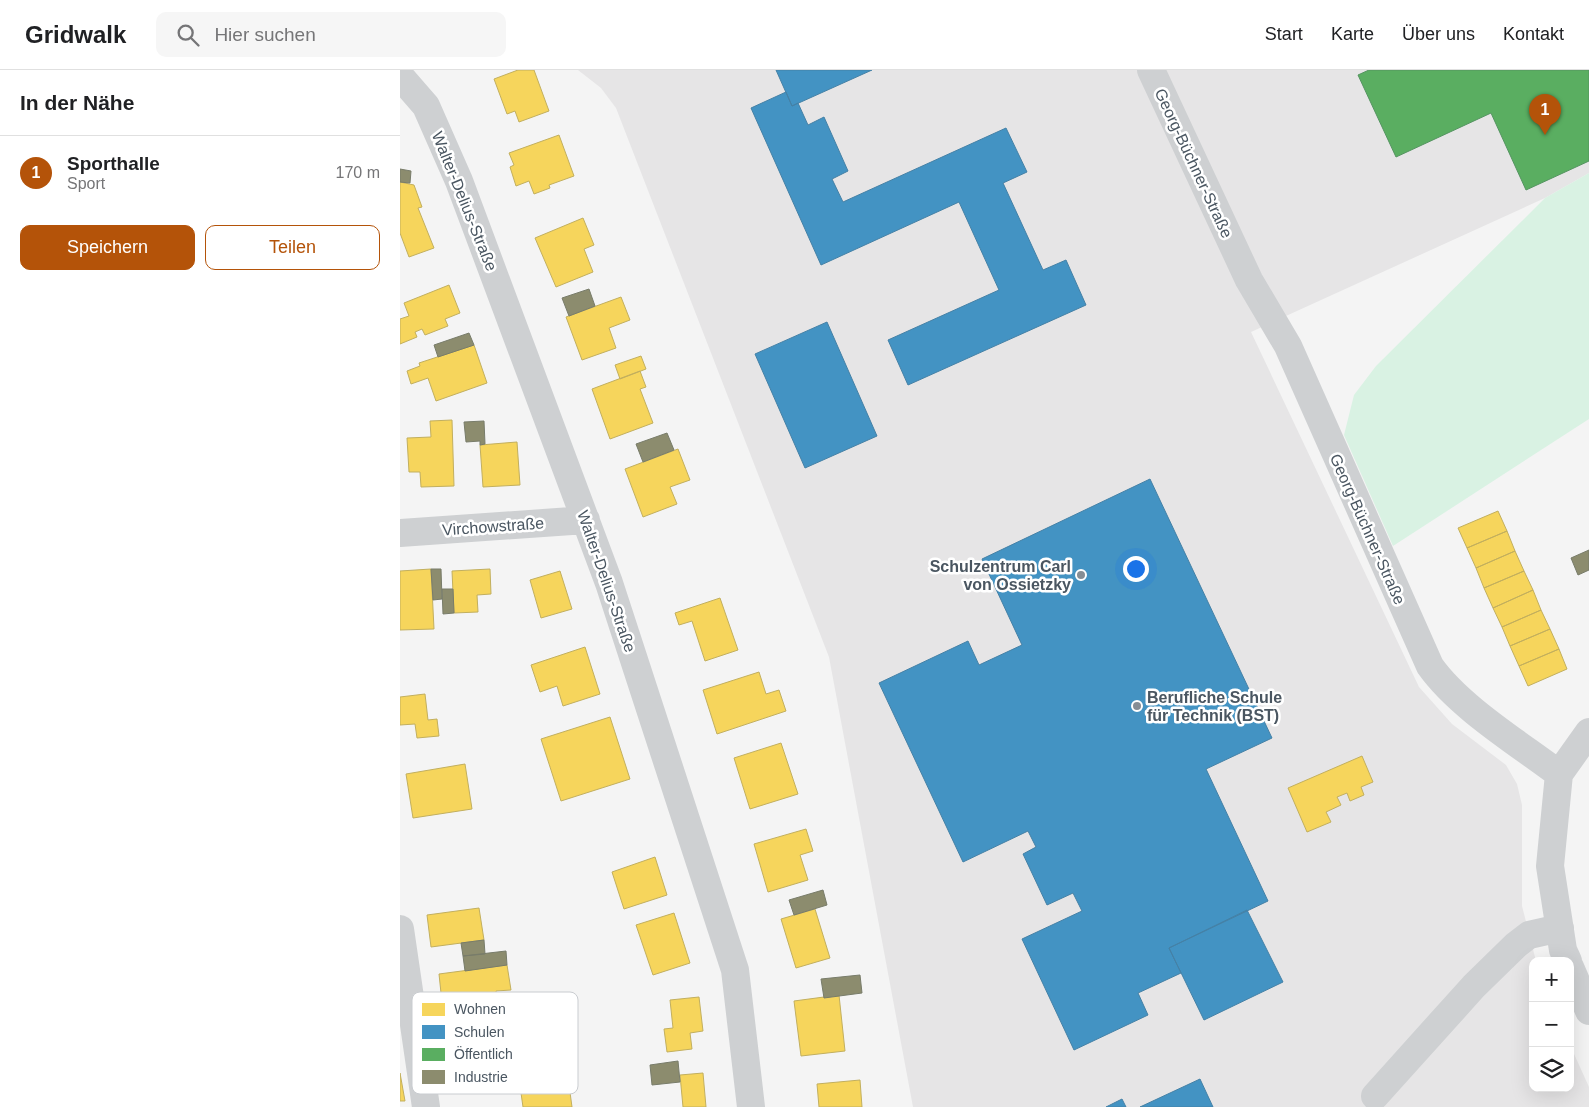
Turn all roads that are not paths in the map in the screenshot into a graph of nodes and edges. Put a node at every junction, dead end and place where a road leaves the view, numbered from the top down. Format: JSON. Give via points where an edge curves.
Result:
{"nodes":[{"id":1,"x":405,"y":70,"type":"edge"},
{"id":2,"x":1151,"y":70,"type":"edge"},
{"id":3,"x":400,"y":74,"type":"edge"},
{"id":4,"x":586,"y":520,"type":"junction"},
{"id":5,"x":400,"y":533,"type":"edge"},
{"id":6,"x":1589,"y":732,"type":"edge"},
{"id":7,"x":1558,"y":774,"type":"junction"},
{"id":8,"x":1560,"y":928,"type":"junction"},
{"id":9,"x":400,"y":929,"type":"edge"},
{"id":10,"x":1566,"y":957,"type":"edge"},
{"id":11,"x":1574,"y":976,"type":"edge"},
{"id":12,"x":412,"y":1011,"type":"edge"},
{"id":13,"x":1589,"y":1011,"type":"edge"},
{"id":14,"x":424,"y":1094,"type":"edge"},
{"id":15,"x":1376,"y":1096,"type":"dead end"},
{"id":16,"x":426,"y":1107,"type":"edge"},
{"id":17,"x":751,"y":1107,"type":"edge"}],
"edges":[{"from":1,"to":3,"type":"street"},
{"from":2,"to":7,"type":"street","name":"Georg-Büchner-Straße","via":[[1249,280],[1288,346],[1430,666],[1461,699]]},
{"from":3,"to":4,"type":"street","name":"Walter-Delius-Straße","via":[[426,106],[460,181]]},
{"from":4,"to":5,"type":"street","name":"Virchowstraße"},
{"from":4,"to":17,"type":"street","name":"Walter-Delius-Straße","via":[[735,970]]},
{"from":6,"to":7,"type":"street"},
{"from":7,"to":8,"type":"street","via":[[1550,866]]},
{"from":8,"to":10,"type":"street"},
{"from":8,"to":15,"type":"street","via":[[1529,936],[1516,945],[1474,986]]},
{"from":9,"to":12,"type":"street"},
{"from":11,"to":13,"type":"street"},
{"from":14,"to":16,"type":"street"}]}
